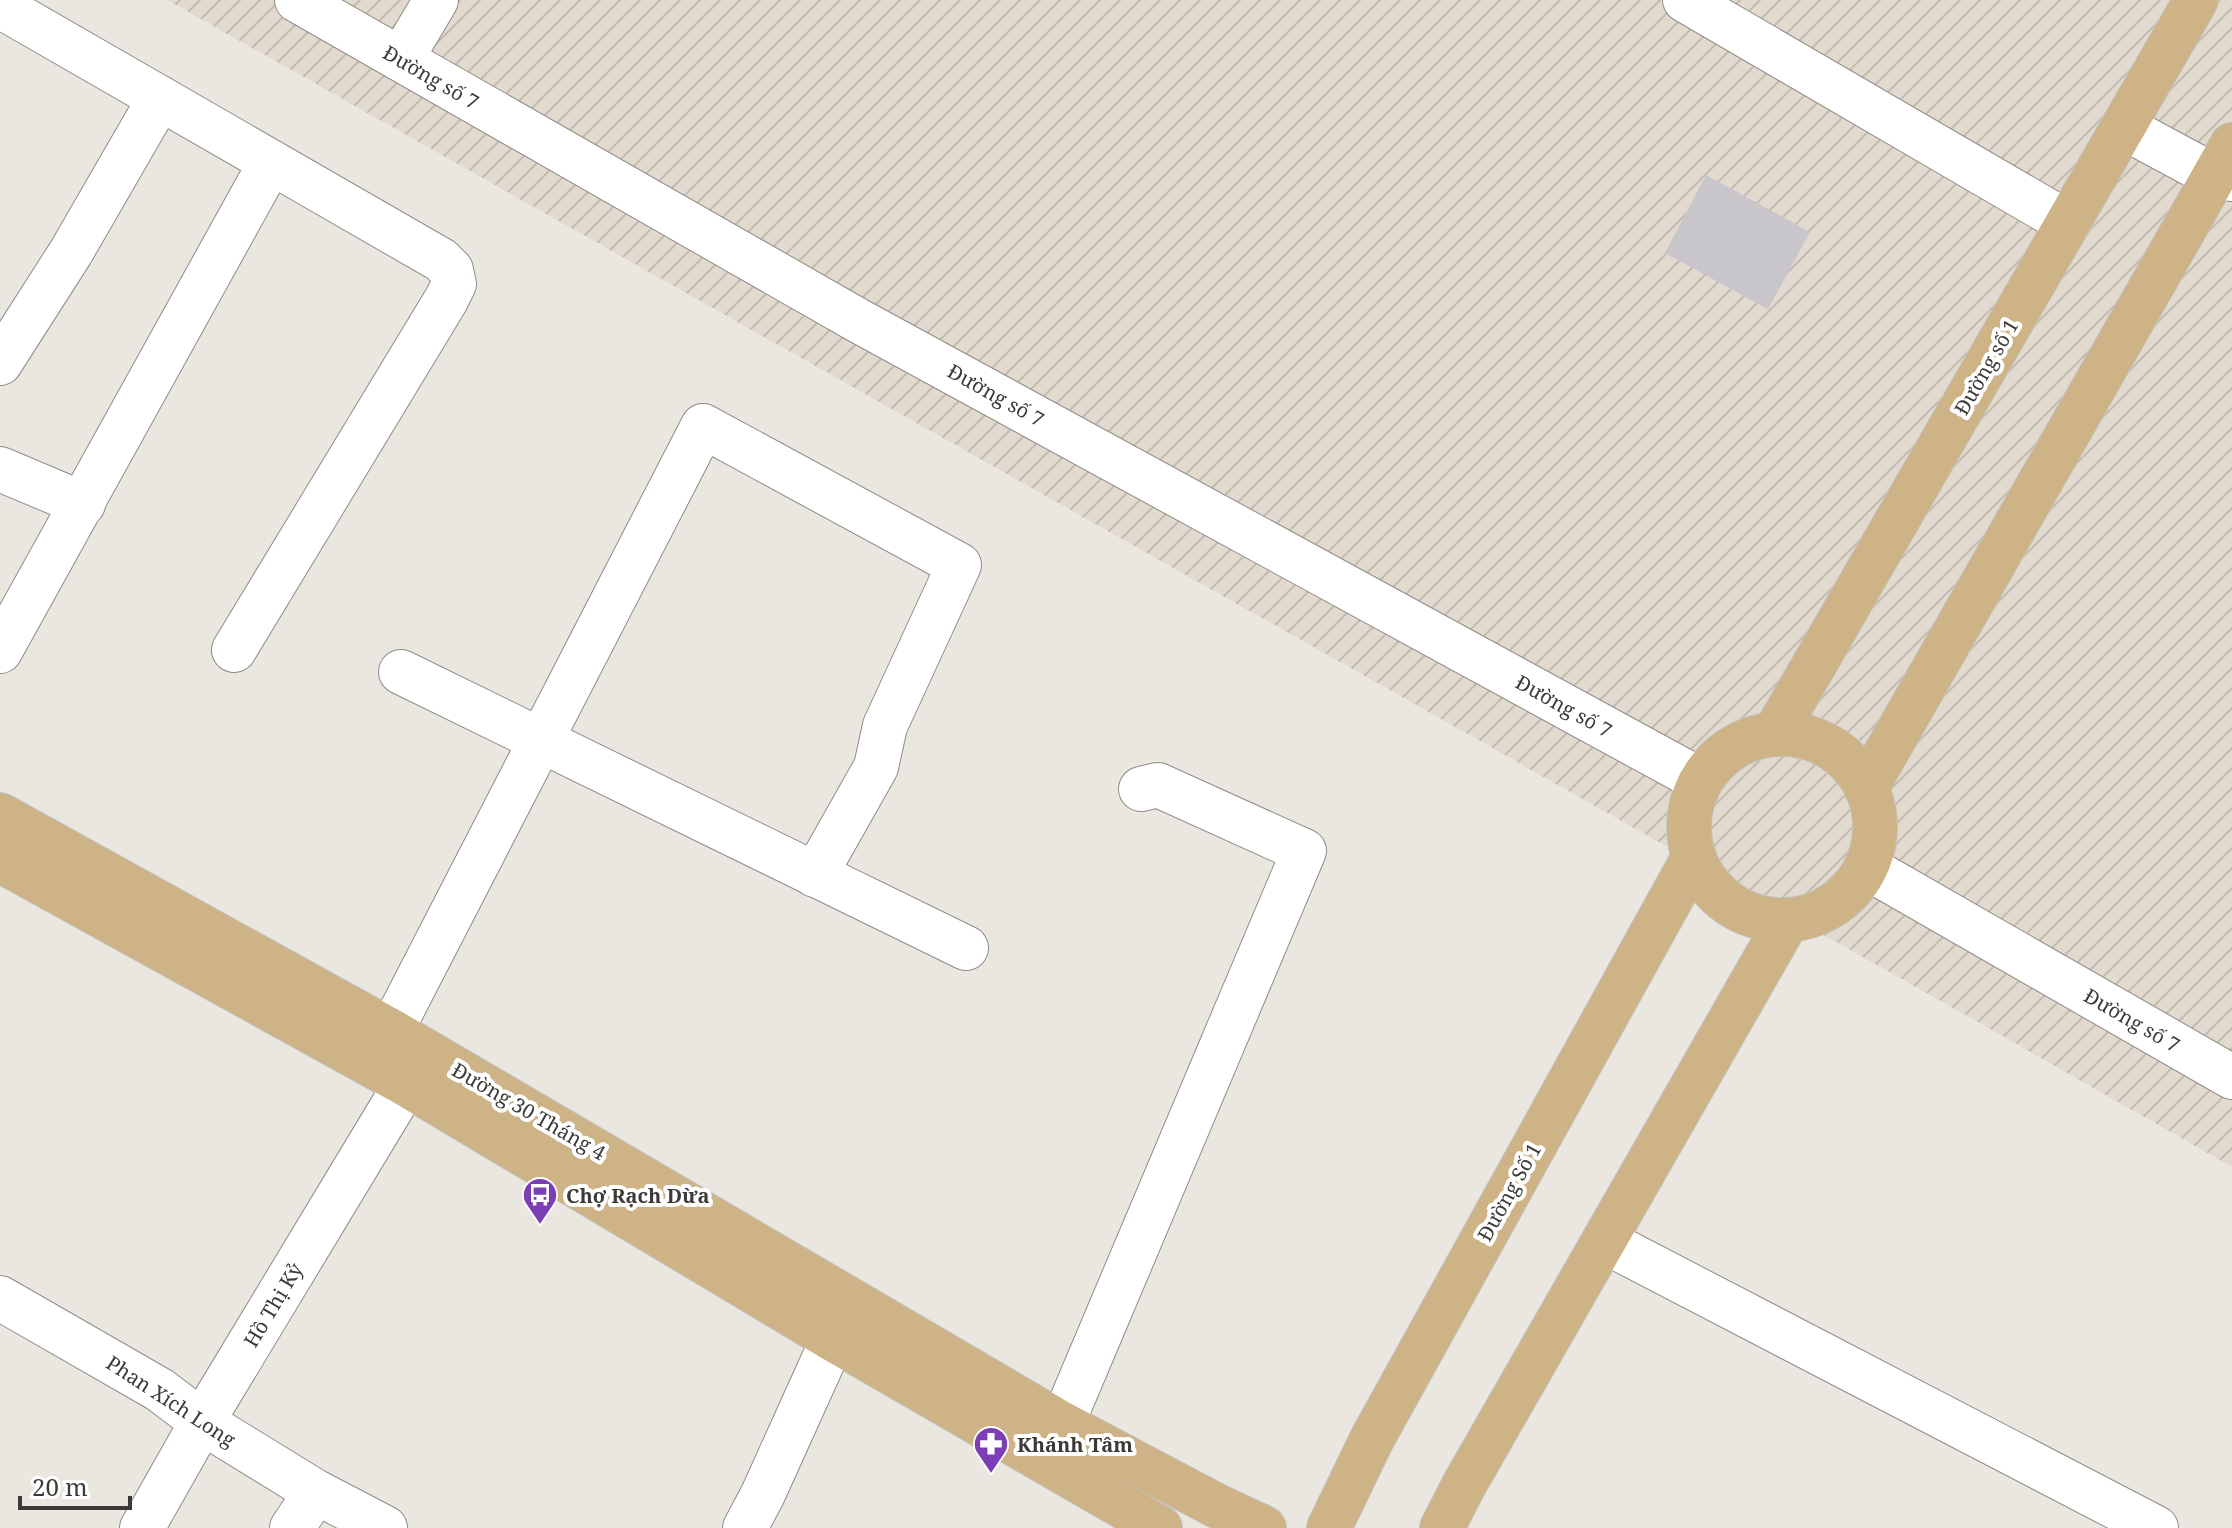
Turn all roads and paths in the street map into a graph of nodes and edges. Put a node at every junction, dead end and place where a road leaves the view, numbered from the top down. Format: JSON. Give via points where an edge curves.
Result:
{"nodes":[{"id":1,"x":297,"y":0,"type":"edge"},
{"id":2,"x":436,"y":0,"type":"edge"},
{"id":3,"x":1685,"y":0,"type":"edge"},
{"id":4,"x":2196,"y":0,"type":"edge"},
{"id":5,"x":0,"y":6,"type":"edge"},
{"id":6,"x":401,"y":59,"type":"junction"},
{"id":7,"x":160,"y":98,"type":"junction"},
{"id":8,"x":2123,"y":127,"type":"junction"},
{"id":9,"x":271,"y":162,"type":"junction"},
{"id":10,"x":2226,"y":167,"type":"edge"},
{"id":11,"x":2068,"y":223,"type":"junction"},
{"id":12,"x":0,"y":363,"type":"edge"},
{"id":13,"x":0,"y":469,"type":"edge"},
{"id":14,"x":83,"y":504,"type":"junction"},
{"id":15,"x":234,"y":650,"type":"dead end"},
{"id":16,"x":0,"y":651,"type":"edge"},
{"id":17,"x":401,"y":672,"type":"dead end"},
{"id":18,"x":1775,"y":733,"type":"junction"},
{"id":19,"x":541,"y":740,"type":"junction"},
{"id":20,"x":1700,"y":780,"type":"junction"},
{"id":21,"x":1866,"y":788,"type":"junction"},
{"id":22,"x":1141,"y":789,"type":"dead end"},
{"id":23,"x":0,"y":815,"type":"edge"},
{"id":24,"x":1694,"y":857,"type":"junction"},
{"id":25,"x":0,"y":860,"type":"edge"},
{"id":26,"x":1866,"y":867,"type":"junction"},
{"id":27,"x":815,"y":875,"type":"junction"},
{"id":28,"x":1787,"y":921,"type":"junction"},
{"id":29,"x":966,"y":948,"type":"dead end"},
{"id":30,"x":391,"y":1031,"type":"junction"},
{"id":31,"x":2232,"y":1077,"type":"edge"},
{"id":32,"x":406,"y":1084,"type":"junction"},
{"id":33,"x":1604,"y":1241,"type":"junction"},
{"id":34,"x":0,"y":1298,"type":"edge"},
{"id":35,"x":833,"y":1339,"type":"junction"},
{"id":36,"x":202,"y":1422,"type":"junction"},
{"id":37,"x":1062,"y":1424,"type":"junction"},
{"id":38,"x":316,"y":1492,"type":"junction"},
{"id":39,"x":142,"y":1528,"type":"edge"},
{"id":40,"x":292,"y":1528,"type":"edge"},
{"id":41,"x":385,"y":1528,"type":"edge"},
{"id":42,"x":745,"y":1528,"type":"edge"},
{"id":43,"x":1160,"y":1528,"type":"edge"},
{"id":44,"x":1264,"y":1528,"type":"edge"},
{"id":45,"x":1329,"y":1528,"type":"edge"},
{"id":46,"x":1442,"y":1528,"type":"edge"},
{"id":47,"x":2156,"y":1528,"type":"edge"}],
"edges":[{"from":1,"to":6,"type":"street","name":"Đường số 7"},
{"from":2,"to":6,"type":"street"},
{"from":3,"to":11,"type":"street"},
{"from":4,"to":8,"type":"main road","name":"Đường số 1"},
{"from":5,"to":7,"type":"street"},
{"from":6,"to":20,"type":"street","name":"Đường số 7","via":[[859,321]]},
{"from":7,"to":9,"type":"street"},
{"from":7,"to":12,"type":"street"},
{"from":8,"to":10,"type":"street"},
{"from":8,"to":11,"type":"main road","name":"Đường số 1"},
{"from":9,"to":14,"type":"street"},
{"from":9,"to":15,"type":"street","via":[[441,260],[451,270],[454,284]]},
{"from":10,"to":21,"type":"main road"},
{"from":11,"to":18,"type":"main road","name":"Đường số 1"},
{"from":13,"to":14,"type":"street"},
{"from":14,"to":16,"type":"street"},
{"from":17,"to":19,"type":"street"},
{"from":18,"to":20,"type":"main road","via":[[1745,740],[1719,756]]},
{"from":18,"to":21,"type":"main road","via":[[1806,736],[1834,749]]},
{"from":19,"to":27,"type":"street"},
{"from":19,"to":27,"type":"street","via":[[703,426],[959,565],[885,726],[876,767]]},
{"from":19,"to":30,"type":"street"},
{"from":20,"to":24,"type":"main road","via":[[1689,809]]},
{"from":21,"to":26,"type":"main road","via":[[1876,828]]},
{"from":22,"to":37,"type":"street","via":[[1158,785],[1304,851]]},
{"from":23,"to":30,"type":"main road","name":"Đường 30 Tháng 4"},
{"from":24,"to":28,"type":"main road","via":[[1712,890],[1734,907],[1759,918]]},
{"from":24,"to":45,"type":"main road","name":"Đường Số 1","via":[[1372,1439]]},
{"from":25,"to":32,"type":"main road","name":"Đường 30 Tháng 4"},
{"from":26,"to":28,"type":"main road","via":[[1839,902]]},
{"from":26,"to":31,"type":"street","name":"Đường số 7"},
{"from":27,"to":29,"type":"street"},
{"from":28,"to":33,"type":"main road"},
{"from":30,"to":37,"type":"main road","name":"Đường 30 Tháng 4"},
{"from":32,"to":35,"type":"main road","name":"Đường 30 Tháng 4"},
{"from":32,"to":36,"type":"street","name":"Hồ Thị Kỷ"},
{"from":33,"to":46,"type":"main road"},
{"from":33,"to":47,"type":"street"},
{"from":34,"to":36,"type":"street","name":"Phan Xích Long","via":[[160,1390]]},
{"from":35,"to":42,"type":"street"},
{"from":35,"to":43,"type":"main road","name":"Đường 30 Tháng 4"},
{"from":36,"to":38,"type":"street","name":"Phan Xích Long"},
{"from":36,"to":39,"type":"street","name":"Hồ Thị Kỷ"},
{"from":37,"to":44,"type":"main road","name":"Đường 30 Tháng 4"},
{"from":38,"to":40,"type":"street"},
{"from":38,"to":41,"type":"street","name":"Phan Xích Long"}]}
